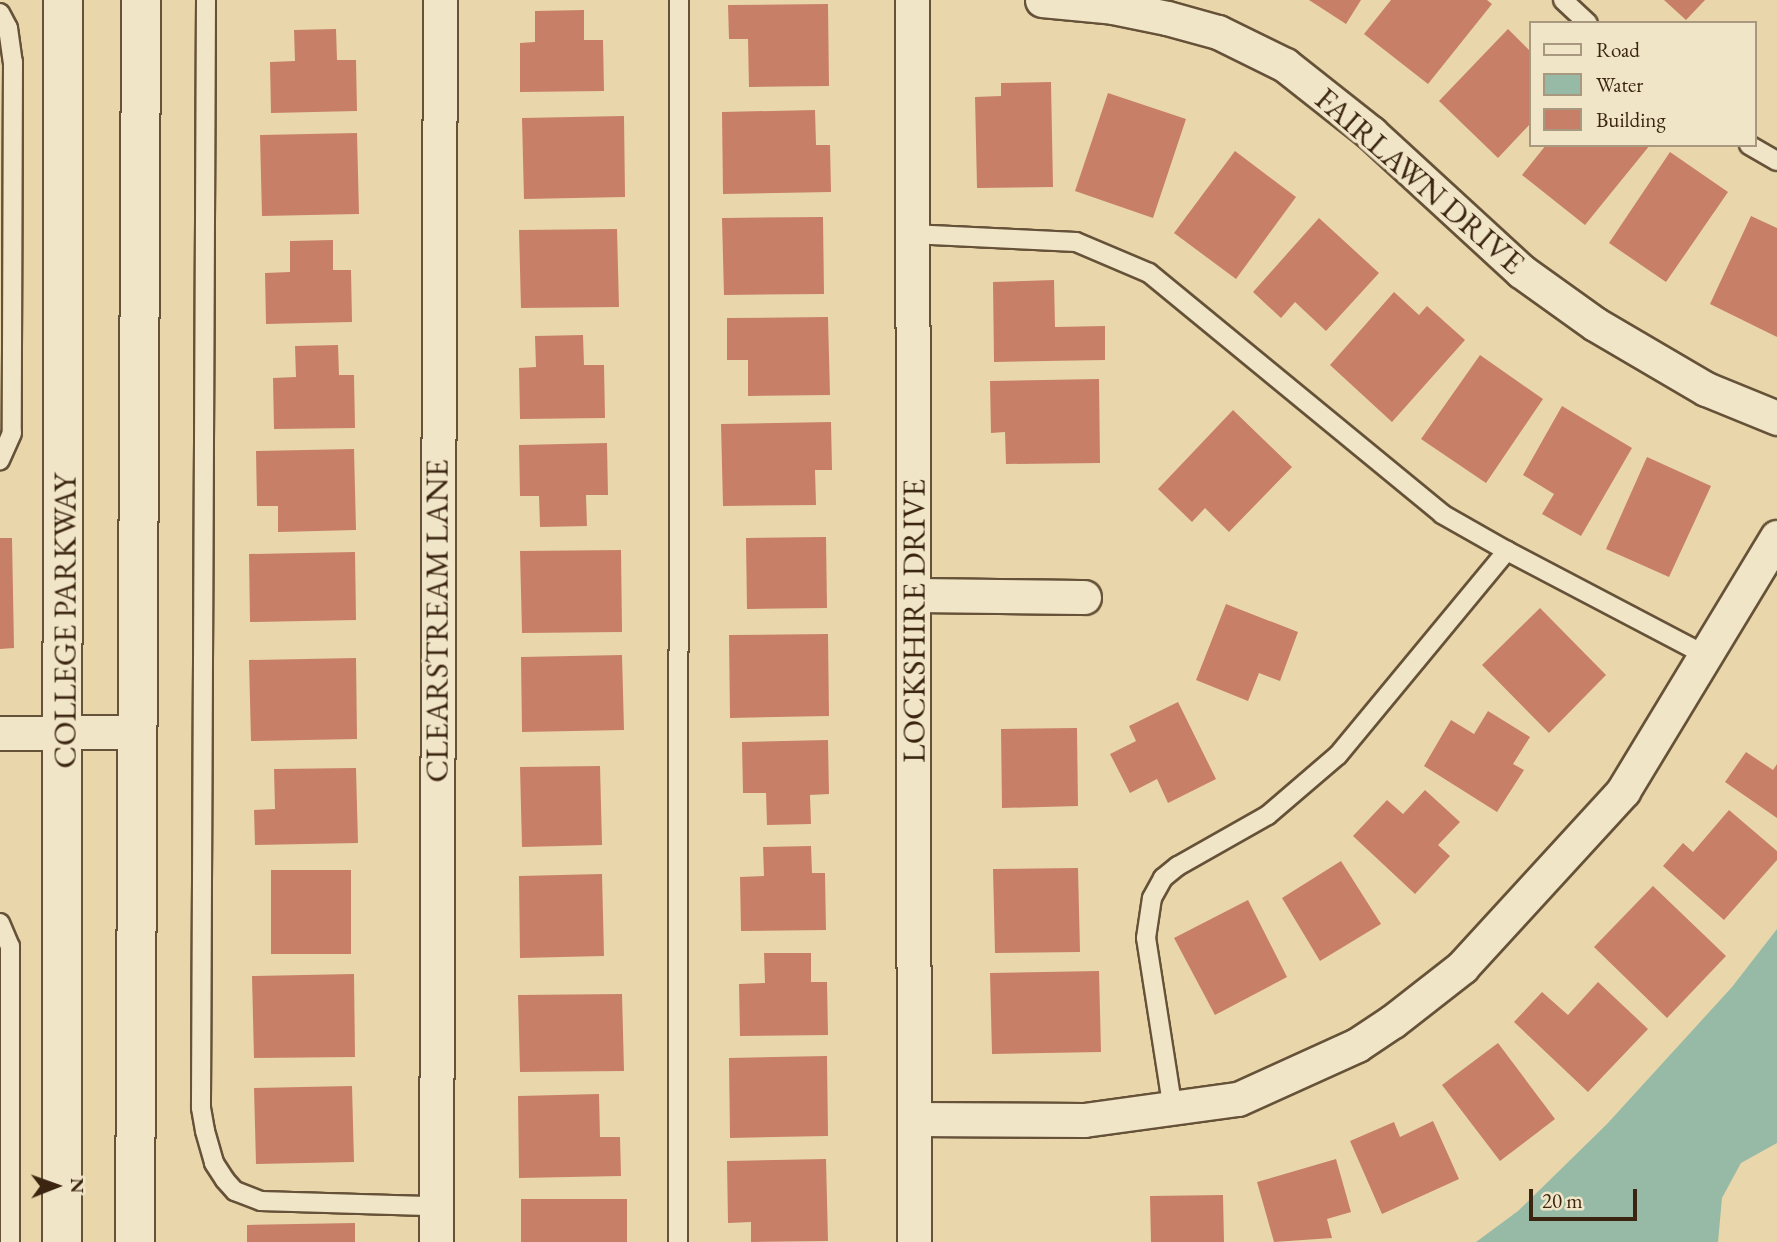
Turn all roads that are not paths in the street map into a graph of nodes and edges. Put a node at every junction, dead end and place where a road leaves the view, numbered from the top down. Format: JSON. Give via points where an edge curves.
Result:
{"nodes":[{"id":1,"x":63,"y":0,"type":"edge"},
{"id":2,"x":141,"y":0,"type":"edge"},
{"id":3,"x":206,"y":0,"type":"edge"},
{"id":4,"x":440,"y":0,"type":"edge"},
{"id":5,"x":679,"y":0,"type":"edge"},
{"id":6,"x":912,"y":0,"type":"edge"},
{"id":7,"x":1042,"y":0,"type":"edge"},
{"id":8,"x":1563,"y":0,"type":"edge"},
{"id":9,"x":0,"y":13,"type":"edge"},
{"id":10,"x":1586,"y":21,"type":"edge"},
{"id":11,"x":1752,"y":147,"type":"edge"},
{"id":12,"x":1777,"y":161,"type":"edge"},
{"id":13,"x":911,"y":234,"type":"junction"},
{"id":14,"x":1777,"y":418,"type":"edge"},
{"id":15,"x":0,"y":460,"type":"edge"},
{"id":16,"x":1777,"y":537,"type":"edge"},
{"id":17,"x":1507,"y":551,"type":"junction"},
{"id":18,"x":915,"y":595,"type":"junction"},
{"id":19,"x":1084,"y":597,"type":"dead end"},
{"id":20,"x":1705,"y":655,"type":"junction"},
{"id":21,"x":66,"y":732,"type":"junction"},
{"id":22,"x":137,"y":732,"type":"junction"},
{"id":23,"x":0,"y":733,"type":"edge"},
{"id":24,"x":0,"y":923,"type":"edge"},
{"id":25,"x":1173,"y":1110,"type":"junction"},
{"id":26,"x":915,"y":1119,"type":"junction"},
{"id":27,"x":434,"y":1206,"type":"junction"},
{"id":28,"x":10,"y":1242,"type":"edge"},
{"id":29,"x":62,"y":1242,"type":"edge"},
{"id":30,"x":135,"y":1242,"type":"edge"},
{"id":31,"x":436,"y":1242,"type":"edge"},
{"id":32,"x":678,"y":1242,"type":"edge"},
{"id":33,"x":914,"y":1242,"type":"edge"}],
"edges":[{"from":1,"to":21,"type":"main road","name":"COLLEGE PARKWAY"},
{"from":2,"to":22,"type":"main road"},
{"from":3,"to":27,"type":"lane","via":[[201,1108],[205,1131],[214,1163],[225,1180],[252,1198]]},
{"from":4,"to":27,"type":"street","name":"CLEARSTREAM LANE"},
{"from":5,"to":32,"type":"lane"},
{"from":6,"to":13,"type":"street","name":"LOCKSHIRE DRIVE"},
{"from":7,"to":14,"type":"street","name":"FAIRLAWN DRIVE","via":[[1167,18],[1218,33],[1285,65],[1371,134],[1531,279],[1595,324],[1706,389]]},
{"from":8,"to":10,"type":"lane"},
{"from":9,"to":15,"type":"lane","via":[[12,55],[13,218],[12,433]]},
{"from":11,"to":12,"type":"lane"},
{"from":13,"to":17,"type":"lane","via":[[1076,242],[1149,273],[1442,514]]},
{"from":13,"to":18,"type":"street","name":"LOCKSHIRE DRIVE"},
{"from":16,"to":20,"type":"street"},
{"from":17,"to":20,"type":"lane"},
{"from":17,"to":25,"type":"lane","via":[[1338,755],[1268,815],[1178,866],[1152,898],[1146,938]]},
{"from":18,"to":19,"type":"street"},
{"from":18,"to":26,"type":"street","name":"LOCKSHIRE DRIVE"},
{"from":20,"to":25,"type":"street","via":[[1623,792],[1462,967],[1357,1045],[1238,1099]]},
{"from":21,"to":22,"type":"street"},
{"from":21,"to":23,"type":"street"},
{"from":21,"to":29,"type":"main road","name":"COLLEGE PARKWAY"},
{"from":22,"to":30,"type":"main road"},
{"from":24,"to":28,"type":"lane","via":[[10,946]]},
{"from":25,"to":26,"type":"street","via":[[1084,1120]]},
{"from":26,"to":33,"type":"street","name":"LOCKSHIRE DRIVE"},
{"from":27,"to":31,"type":"street","name":"CLEARSTREAM LANE"}]}
